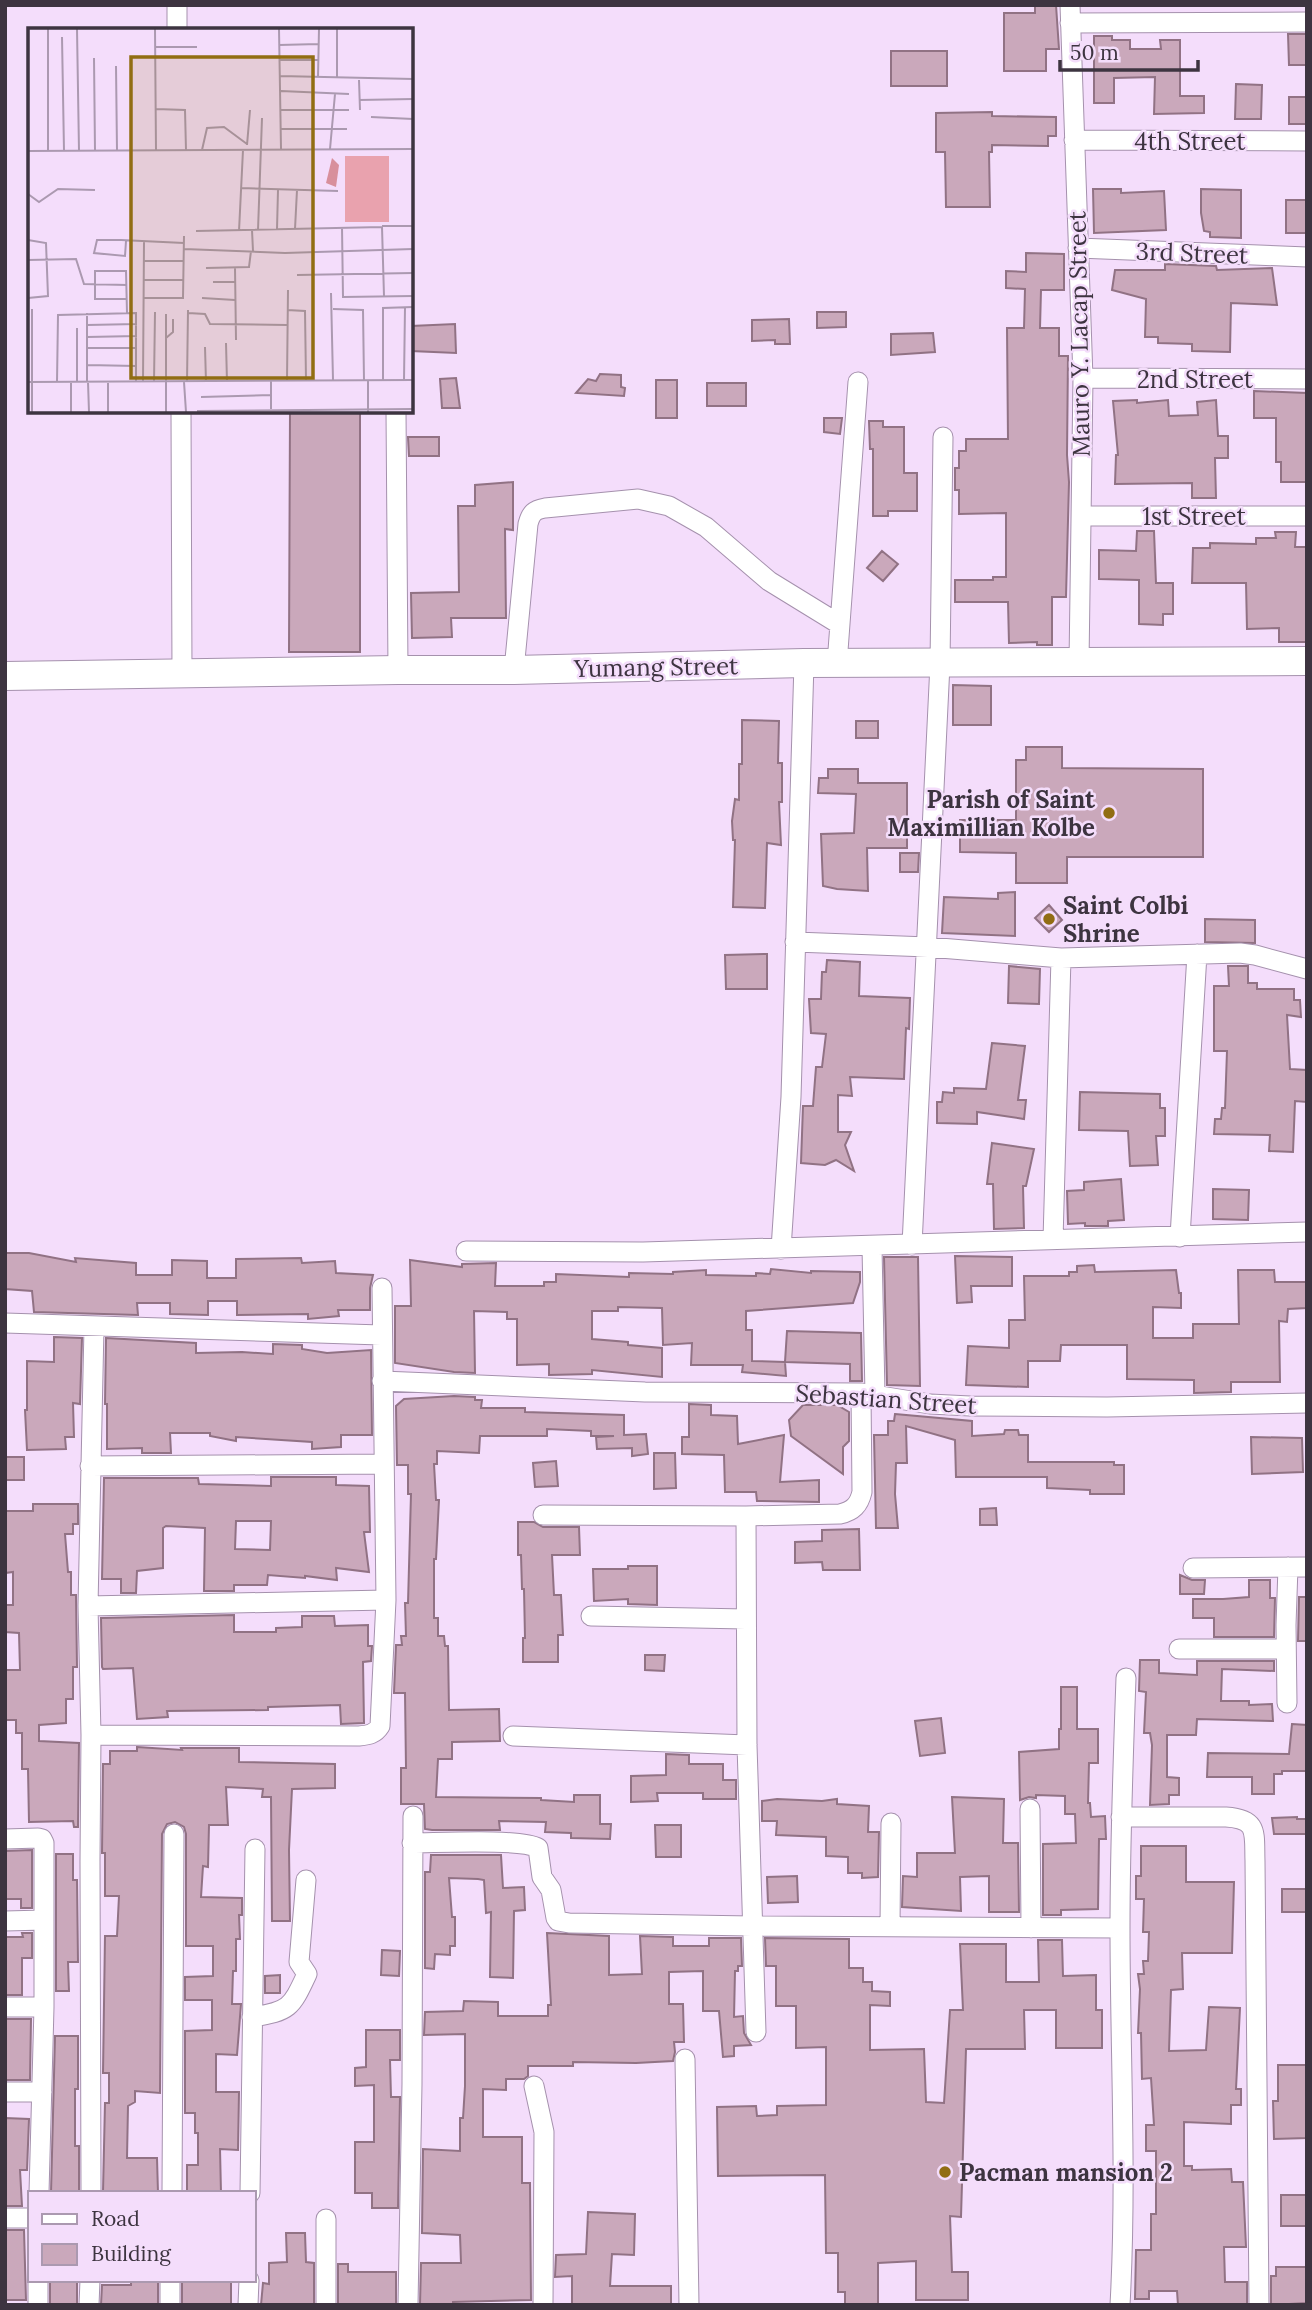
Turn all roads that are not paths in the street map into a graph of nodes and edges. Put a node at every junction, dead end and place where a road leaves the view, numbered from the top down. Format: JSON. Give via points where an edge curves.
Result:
{"nodes":[{"id":1,"x":177,"y":5,"type":"edge"},
{"id":2,"x":1070,"y":14,"type":"edge"},
{"id":3,"x":1307,"y":22,"type":"edge"},
{"id":4,"x":177,"y":28,"type":"edge"},
{"id":5,"x":1074,"y":140,"type":"junction"},
{"id":6,"x":1307,"y":141,"type":"edge"},
{"id":7,"x":1078,"y":248,"type":"junction"},
{"id":8,"x":1307,"y":257,"type":"edge"},
{"id":9,"x":1083,"y":379,"type":"junction"},
{"id":10,"x":1307,"y":379,"type":"edge"},
{"id":11,"x":858,"y":382,"type":"dead end"},
{"id":12,"x":181,"y":413,"type":"edge"},
{"id":13,"x":396,"y":413,"type":"edge"},
{"id":14,"x":943,"y":437,"type":"dead end"},
{"id":15,"x":1081,"y":516,"type":"junction"},
{"id":16,"x":1307,"y":516,"type":"edge"},
{"id":17,"x":839,"y":624,"type":"junction"},
{"id":18,"x":1307,"y":661,"type":"edge"},
{"id":19,"x":804,"y":663,"type":"junction"},
{"id":20,"x":1079,"y":663,"type":"junction"},
{"id":21,"x":837,"y":664,"type":"junction"},
{"id":22,"x":940,"y":664,"type":"junction"},
{"id":23,"x":398,"y":670,"type":"junction"},
{"id":24,"x":514,"y":670,"type":"junction"},
{"id":25,"x":182,"y":673,"type":"junction"},
{"id":26,"x":5,"y":676,"type":"edge"},
{"id":27,"x":795,"y":942,"type":"junction"},
{"id":28,"x":928,"y":947,"type":"junction"},
{"id":29,"x":1197,"y":954,"type":"junction"},
{"id":30,"x":1061,"y":958,"type":"junction"},
{"id":31,"x":1307,"y":970,"type":"edge"},
{"id":32,"x":1307,"y":1232,"type":"edge"},
{"id":33,"x":1180,"y":1237,"type":"junction"},
{"id":34,"x":1053,"y":1240,"type":"junction"},
{"id":35,"x":912,"y":1245,"type":"junction"},
{"id":36,"x":872,"y":1247,"type":"junction"},
{"id":37,"x":781,"y":1249,"type":"junction"},
{"id":38,"x":466,"y":1251,"type":"dead end"},
{"id":39,"x":382,"y":1288,"type":"dead end"},
{"id":40,"x":5,"y":1323,"type":"edge"},
{"id":41,"x":94,"y":1327,"type":"junction"},
{"id":42,"x":381,"y":1335,"type":"junction"},
{"id":43,"x":382,"y":1381,"type":"junction"},
{"id":44,"x":868,"y":1394,"type":"junction"},
{"id":45,"x":1307,"y":1403,"type":"edge"},
{"id":46,"x":383,"y":1464,"type":"junction"},
{"id":47,"x":90,"y":1466,"type":"junction"},
{"id":48,"x":543,"y":1515,"type":"dead end"},
{"id":49,"x":746,"y":1516,"type":"junction"},
{"id":50,"x":1297,"y":1567,"type":"edge"},
{"id":51,"x":1193,"y":1568,"type":"dead end"},
{"id":52,"x":386,"y":1600,"type":"junction"},
{"id":53,"x":88,"y":1606,"type":"junction"},
{"id":54,"x":591,"y":1616,"type":"dead end"},
{"id":55,"x":746,"y":1619,"type":"junction"},
{"id":56,"x":1179,"y":1649,"type":"dead end"},
{"id":57,"x":1286,"y":1649,"type":"junction"},
{"id":58,"x":1126,"y":1678,"type":"dead end"},
{"id":59,"x":1287,"y":1703,"type":"dead end"},
{"id":60,"x":91,"y":1735,"type":"junction"},
{"id":61,"x":513,"y":1736,"type":"dead end"},
{"id":62,"x":747,"y":1745,"type":"junction"},
{"id":63,"x":1030,"y":1809,"type":"dead end"},
{"id":64,"x":413,"y":1816,"type":"dead end"},
{"id":65,"x":1121,"y":1817,"type":"junction"},
{"id":66,"x":891,"y":1823,"type":"dead end"},
{"id":67,"x":174,"y":1834,"type":"dead end"},
{"id":68,"x":5,"y":1839,"type":"edge"},
{"id":69,"x":412,"y":1843,"type":"junction"},
{"id":70,"x":255,"y":1849,"type":"dead end"},
{"id":71,"x":306,"y":1880,"type":"dead end"},
{"id":72,"x":44,"y":1920,"type":"junction"},
{"id":73,"x":5,"y":1921,"type":"edge"},
{"id":74,"x":752,"y":1926,"type":"junction"},
{"id":75,"x":890,"y":1926,"type":"junction"},
{"id":76,"x":1031,"y":1928,"type":"junction"},
{"id":77,"x":1120,"y":1928,"type":"junction"},
{"id":78,"x":5,"y":2007,"type":"edge"},
{"id":79,"x":44,"y":2007,"type":"junction"},
{"id":80,"x":252,"y":2017,"type":"junction"},
{"id":81,"x":756,"y":2032,"type":"dead end"},
{"id":82,"x":685,"y":2059,"type":"dead end"},
{"id":83,"x":534,"y":2086,"type":"dead end"},
{"id":84,"x":5,"y":2092,"type":"edge"},
{"id":85,"x":42,"y":2092,"type":"junction"},
{"id":86,"x":39,"y":2191,"type":"edge"},
{"id":87,"x":91,"y":2191,"type":"edge"},
{"id":88,"x":172,"y":2191,"type":"edge"},
{"id":89,"x":250,"y":2191,"type":"edge"},
{"id":90,"x":5,"y":2218,"type":"edge"},
{"id":91,"x":28,"y":2218,"type":"edge"},
{"id":92,"x":326,"y":2219,"type":"dead end"},
{"id":93,"x":38,"y":2282,"type":"edge"},
{"id":94,"x":90,"y":2282,"type":"edge"},
{"id":95,"x":170,"y":2282,"type":"edge"},
{"id":96,"x":249,"y":2282,"type":"edge"},
{"id":97,"x":38,"y":2305,"type":"edge"},
{"id":98,"x":89,"y":2305,"type":"edge"},
{"id":99,"x":170,"y":2305,"type":"edge"},
{"id":100,"x":248,"y":2305,"type":"edge"},
{"id":101,"x":326,"y":2305,"type":"edge"},
{"id":102,"x":408,"y":2305,"type":"edge"},
{"id":103,"x":543,"y":2305,"type":"edge"},
{"id":104,"x":689,"y":2305,"type":"edge"},
{"id":105,"x":1120,"y":2305,"type":"edge"},
{"id":106,"x":1259,"y":2305,"type":"edge"}],
"edges":[{"from":1,"to":4,"type":"street"},
{"from":2,"to":3,"type":"street"},
{"from":2,"to":5,"type":"street","name":"Mauro Y. Lacap Street"},
{"from":5,"to":6,"type":"street","name":"4th Street"},
{"from":5,"to":7,"type":"street","name":"Mauro Y. Lacap Street"},
{"from":7,"to":8,"type":"street","name":"3rd Street"},
{"from":7,"to":9,"type":"street","name":"Mauro Y. Lacap Street"},
{"from":9,"to":10,"type":"street","name":"2nd Street"},
{"from":9,"to":15,"type":"street","name":"Mauro Y. Lacap Street"},
{"from":11,"to":17,"type":"street"},
{"from":12,"to":25,"type":"street"},
{"from":13,"to":23,"type":"street"},
{"from":14,"to":22,"type":"street"},
{"from":15,"to":16,"type":"street","name":"1st Street"},
{"from":15,"to":20,"type":"street","name":"Mauro Y. Lacap Street"},
{"from":17,"to":21,"type":"street"},
{"from":17,"to":24,"type":"street","via":[[769,581],[706,527],[670,506],[638,499],[545,508],[531,514],[528,524]]},
{"from":18,"to":20,"type":"main road","name":"Yumang Street"},
{"from":19,"to":21,"type":"main road","name":"Yumang Street"},
{"from":19,"to":24,"type":"main road","name":"Yumang Street"},
{"from":19,"to":27,"type":"street"},
{"from":20,"to":22,"type":"main road","name":"Yumang Street"},
{"from":21,"to":22,"type":"main road","name":"Yumang Street"},
{"from":22,"to":28,"type":"street"},
{"from":23,"to":24,"type":"main road","name":"Yumang Street"},
{"from":23,"to":25,"type":"main road","name":"Yumang Street"},
{"from":25,"to":26,"type":"main road","name":"Yumang Street"},
{"from":27,"to":28,"type":"street"},
{"from":27,"to":37,"type":"street"},
{"from":28,"to":30,"type":"street"},
{"from":28,"to":35,"type":"street"},
{"from":29,"to":30,"type":"street"},
{"from":29,"to":31,"type":"street","via":[[1255,955]]},
{"from":29,"to":33,"type":"street"},
{"from":30,"to":34,"type":"street"},
{"from":32,"to":33,"type":"street"},
{"from":33,"to":34,"type":"street"},
{"from":34,"to":35,"type":"street"},
{"from":35,"to":36,"type":"street"},
{"from":36,"to":37,"type":"street"},
{"from":36,"to":44,"type":"street"},
{"from":37,"to":38,"type":"street"},
{"from":39,"to":42,"type":"street"},
{"from":40,"to":41,"type":"street"},
{"from":41,"to":42,"type":"street"},
{"from":41,"to":47,"type":"street"},
{"from":42,"to":43,"type":"street"},
{"from":43,"to":44,"type":"street","name":"Sebastian Street","via":[[645,1392]]},
{"from":43,"to":46,"type":"street"},
{"from":44,"to":45,"type":"street","name":"Sebastian Street","via":[[970,1406]]},
{"from":44,"to":49,"type":"street","via":[[862,1492],[855,1508],[840,1514]]},
{"from":46,"to":47,"type":"street"},
{"from":46,"to":52,"type":"street"},
{"from":47,"to":53,"type":"street"},
{"from":48,"to":49,"type":"street"},
{"from":49,"to":55,"type":"street"},
{"from":50,"to":51,"type":"street"},
{"from":50,"to":57,"type":"street"},
{"from":52,"to":53,"type":"street"},
{"from":52,"to":60,"type":"street","via":[[380,1726],[376,1732],[359,1736]]},
{"from":53,"to":60,"type":"street"},
{"from":54,"to":55,"type":"street"},
{"from":55,"to":62,"type":"street"},
{"from":56,"to":57,"type":"street"},
{"from":57,"to":59,"type":"street"},
{"from":58,"to":65,"type":"street"},
{"from":60,"to":87,"type":"street"},
{"from":61,"to":62,"type":"street"},
{"from":62,"to":74,"type":"street"},
{"from":63,"to":76,"type":"street"},
{"from":64,"to":69,"type":"street"},
{"from":65,"to":77,"type":"street"},
{"from":65,"to":106,"type":"street","via":[[1226,1816],[1241,1818],[1252,1827]]},
{"from":66,"to":75,"type":"street"},
{"from":67,"to":88,"type":"street"},
{"from":68,"to":72,"type":"street","via":[[38,1838],[44,1843]]},
{"from":69,"to":74,"type":"street","via":[[516,1843],[538,1848],[542,1877],[551,1890],[556,1918],[562,1922]]},
{"from":69,"to":102,"type":"street"},
{"from":70,"to":80,"type":"street"},
{"from":71,"to":80,"type":"street","via":[[299,1962],[307,1974],[290,2006]]},
{"from":72,"to":73,"type":"street"},
{"from":72,"to":79,"type":"street"},
{"from":74,"to":75,"type":"street"},
{"from":74,"to":81,"type":"street"},
{"from":75,"to":76,"type":"street"},
{"from":76,"to":77,"type":"street"},
{"from":77,"to":105,"type":"street"},
{"from":78,"to":79,"type":"street"},
{"from":79,"to":85,"type":"street"},
{"from":80,"to":89,"type":"street"},
{"from":82,"to":104,"type":"street"},
{"from":83,"to":103,"type":"street","via":[[544,2132]]},
{"from":84,"to":85,"type":"street"},
{"from":85,"to":86,"type":"street"},
{"from":90,"to":91,"type":"street"},
{"from":92,"to":101,"type":"street"},
{"from":93,"to":97,"type":"street"},
{"from":94,"to":98,"type":"street"},
{"from":95,"to":99,"type":"street"},
{"from":96,"to":100,"type":"street"}]}
